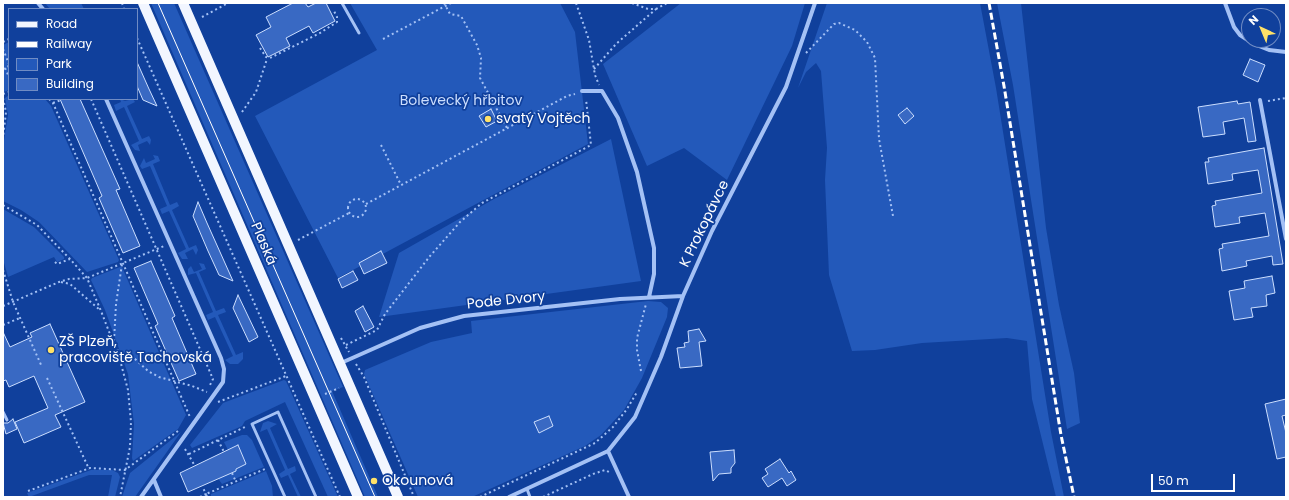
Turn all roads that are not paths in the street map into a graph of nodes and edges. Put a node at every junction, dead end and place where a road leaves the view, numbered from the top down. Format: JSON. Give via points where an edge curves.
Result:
{"nodes":[{"id":1,"x":143,"y":3,"type":"edge"},
{"id":2,"x":183,"y":3,"type":"edge"},
{"id":3,"x":342,"y":3,"type":"edge"},
{"id":4,"x":815,"y":3,"type":"edge"},
{"id":5,"x":1226,"y":3,"type":"edge"},
{"id":6,"x":359,"y":33,"type":"dead end"},
{"id":7,"x":1286,"y":52,"type":"edge"},
{"id":8,"x":584,"y":91,"type":"road end"},
{"id":9,"x":106,"y":100,"type":"edge"},
{"id":10,"x":1261,"y":101,"type":"road end"},
{"id":11,"x":1286,"y":238,"type":"edge"},
{"id":12,"x":684,"y":296,"type":"junction"},
{"id":13,"x":649,"y":297,"type":"junction"},
{"id":14,"x":338,"y":364,"type":"junction"},
{"id":15,"x":3,"y":412,"type":"edge"},
{"id":16,"x":7,"y":420,"type":"dead end"},
{"id":17,"x":608,"y":451,"type":"junction"},
{"id":18,"x":154,"y":480,"type":"junction"},
{"id":19,"x":527,"y":489,"type":"junction"},
{"id":20,"x":283,"y":496,"type":"edge"},
{"id":21,"x":141,"y":497,"type":"edge"},
{"id":22,"x":161,"y":497,"type":"edge"},
{"id":23,"x":316,"y":497,"type":"edge"},
{"id":24,"x":358,"y":497,"type":"edge"},
{"id":25,"x":398,"y":497,"type":"edge"},
{"id":26,"x":509,"y":497,"type":"edge"},
{"id":27,"x":530,"y":497,"type":"edge"},
{"id":28,"x":629,"y":497,"type":"edge"}],
"edges":[{"from":1,"to":24,"type":"main road","name":"Plaská"},
{"from":2,"to":14,"type":"main road","name":"Plaská"},
{"from":3,"to":6,"type":"lane"},
{"from":4,"to":12,"type":"street","name":"K Prokopávce","via":[[786,87],[712,231]]},
{"from":5,"to":7,"type":"street","via":[[1234,28],[1240,35],[1269,50]]},
{"from":8,"to":13,"type":"street","via":[[602,91],[618,118],[637,172],[654,248],[654,274]]},
{"from":9,"to":18,"type":"street","via":[[224,369],[223,382]]},
{"from":10,"to":11,"type":"street"},
{"from":12,"to":13,"type":"street","name":"Pode Dvory"},
{"from":12,"to":17,"type":"street","name":"K Prokopávce","via":[[635,416]]},
{"from":13,"to":14,"type":"street","name":"Pode Dvory","via":[[464,316],[420,328]]},
{"from":14,"to":25,"type":"main road","name":"Plaská"},
{"from":15,"to":16,"type":"lane"},
{"from":17,"to":19,"type":"street","name":"K Prokopávce"},
{"from":17,"to":28,"type":"street"},
{"from":18,"to":21,"type":"street"},
{"from":18,"to":22,"type":"street"},
{"from":19,"to":26,"type":"street","name":"K Prokopávce"},
{"from":19,"to":27,"type":"lane"},
{"from":20,"to":23,"type":"lane","via":[[252,424],[278,412]]}]}
